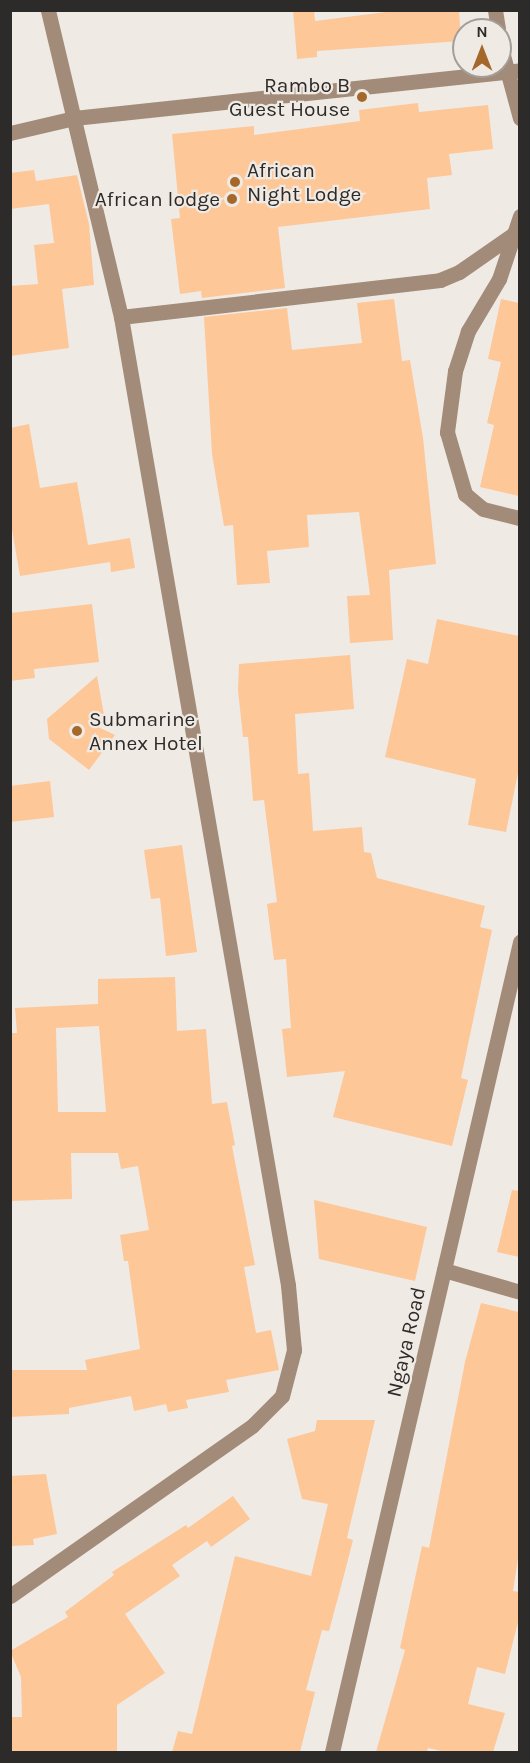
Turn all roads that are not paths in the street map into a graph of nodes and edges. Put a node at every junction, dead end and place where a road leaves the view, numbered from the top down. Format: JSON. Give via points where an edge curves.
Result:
{"nodes":[{"id":1,"x":48,"y":10,"type":"edge"},
{"id":2,"x":512,"y":71,"type":"edge"},
{"id":3,"x":452,"y":77,"type":"edge"},
{"id":4,"x":74,"y":118,"type":"junction"},
{"id":5,"x":519,"y":118,"type":"edge"},
{"id":6,"x":10,"y":133,"type":"edge"},
{"id":7,"x":519,"y":224,"type":"edge"},
{"id":8,"x":121,"y":317,"type":"junction"},
{"id":9,"x":519,"y":518,"type":"edge"},
{"id":10,"x":519,"y":942,"type":"edge"},
{"id":11,"x":444,"y":1270,"type":"junction"},
{"id":12,"x":519,"y":1292,"type":"edge"},
{"id":13,"x":10,"y":1596,"type":"edge"},
{"id":14,"x":333,"y":1752,"type":"edge"}],
"edges":[{"from":1,"to":4,"type":"street"},
{"from":2,"to":5,"type":"street"},
{"from":3,"to":4,"type":"street"},
{"from":4,"to":6,"type":"street"},
{"from":4,"to":8,"type":"street"},
{"from":7,"to":8,"type":"street","via":[[459,272],[440,280]]},
{"from":7,"to":9,"type":"street","via":[[499,279],[468,331],[454,371],[447,432],[465,494],[483,508]]},
{"from":8,"to":13,"type":"street","via":[[288,1285],[294,1350],[282,1396],[252,1426]]},
{"from":10,"to":11,"type":"street","name":"Ngaya Road"},
{"from":11,"to":12,"type":"street"},
{"from":11,"to":14,"type":"street","name":"Ngaya Road"}]}
